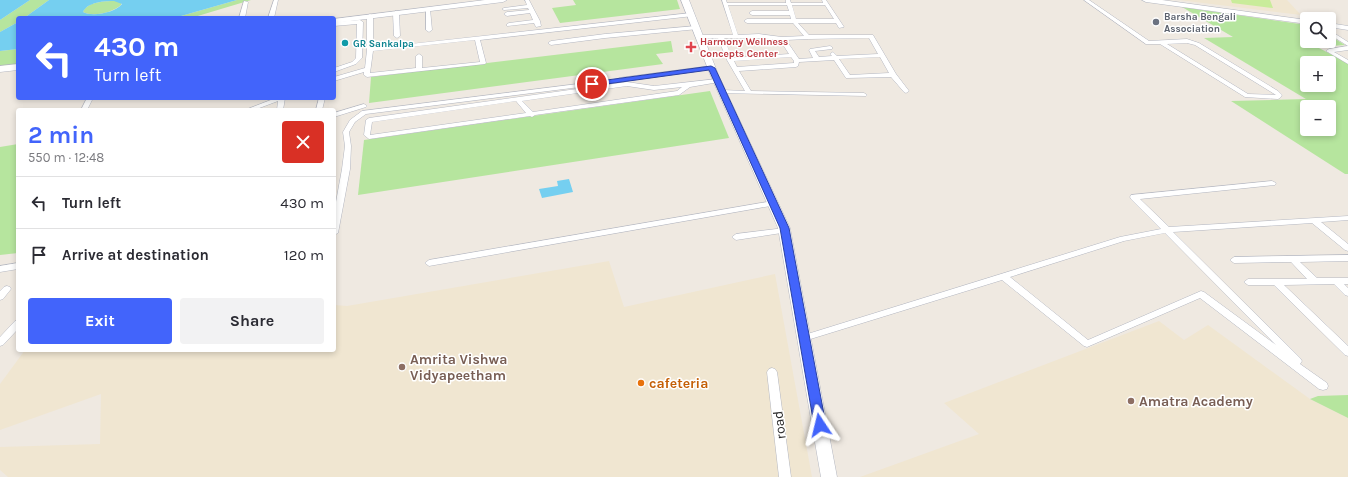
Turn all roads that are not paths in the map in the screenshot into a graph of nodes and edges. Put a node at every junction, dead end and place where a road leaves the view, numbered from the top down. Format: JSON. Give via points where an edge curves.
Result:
{"nodes":[{"id":1,"x":276,"y":0,"type":"edge"},
{"id":2,"x":503,"y":0,"type":"edge"},
{"id":3,"x":527,"y":0,"type":"edge"},
{"id":4,"x":685,"y":0,"type":"edge"},
{"id":5,"x":1086,"y":0,"type":"edge"},
{"id":6,"x":1150,"y":0,"type":"edge"},
{"id":7,"x":1166,"y":1,"type":"edge"},
{"id":8,"x":246,"y":2,"type":"dead end"},
{"id":9,"x":725,"y":2,"type":"edge"},
{"id":10,"x":788,"y":2,"type":"edge"},
{"id":11,"x":825,"y":2,"type":"edge"},
{"id":12,"x":750,"y":4,"type":"junction"},
{"id":13,"x":530,"y":6,"type":"junction"},
{"id":14,"x":428,"y":9,"type":"junction"},
{"id":15,"x":504,"y":9,"type":"dead end"},
{"id":16,"x":532,"y":11,"type":"junction"},
{"id":17,"x":396,"y":13,"type":"junction"},
{"id":18,"x":752,"y":13,"type":"junction"},
{"id":19,"x":792,"y":13,"type":"junction"},
{"id":20,"x":507,"y":14,"type":"dead end"},
{"id":21,"x":242,"y":16,"type":"edge"},
{"id":22,"x":271,"y":16,"type":"edge"},
{"id":23,"x":370,"y":16,"type":"junction"},
{"id":24,"x":691,"y":16,"type":"junction"},
{"id":25,"x":336,"y":21,"type":"edge"},
{"id":26,"x":794,"y":21,"type":"junction"},
{"id":27,"x":837,"y":21,"type":"junction"},
{"id":28,"x":1300,"y":21,"type":"edge"},
{"id":29,"x":336,"y":24,"type":"edge"},
{"id":30,"x":509,"y":25,"type":"dead end"},
{"id":31,"x":1336,"y":26,"type":"edge"},
{"id":32,"x":841,"y":27,"type":"dead end"},
{"id":33,"x":1348,"y":28,"type":"edge"},
{"id":34,"x":429,"y":30,"type":"dead end"},
{"id":35,"x":698,"y":33,"type":"junction"},
{"id":36,"x":397,"y":36,"type":"dead end"},
{"id":37,"x":720,"y":36,"type":"junction"},
{"id":38,"x":736,"y":36,"type":"junction"},
{"id":39,"x":1336,"y":36,"type":"edge"},
{"id":40,"x":808,"y":37,"type":"junction"},
{"id":41,"x":824,"y":37,"type":"junction"},
{"id":42,"x":477,"y":38,"type":"junction"},
{"id":43,"x":782,"y":39,"type":"junction"},
{"id":44,"x":1161,"y":42,"type":"junction"},
{"id":45,"x":551,"y":43,"type":"dead end"},
{"id":46,"x":1347,"y":43,"type":"edge"},
{"id":47,"x":830,"y":48,"type":"junction"},
{"id":48,"x":1348,"y":48,"type":"edge"},
{"id":49,"x":370,"y":50,"type":"junction"},
{"id":50,"x":793,"y":55,"type":"junction"},
{"id":51,"x":881,"y":55,"type":"junction"},
{"id":52,"x":418,"y":56,"type":"dead end"},
{"id":53,"x":835,"y":57,"type":"junction"},
{"id":54,"x":817,"y":59,"type":"junction"},
{"id":55,"x":730,"y":60,"type":"junction"},
{"id":56,"x":797,"y":61,"type":"junction"},
{"id":57,"x":1348,"y":62,"type":"edge"},
{"id":58,"x":16,"y":67,"type":"edge"},
{"id":59,"x":711,"y":68,"type":"junction"},
{"id":60,"x":0,"y":69,"type":"edge"},
{"id":61,"x":336,"y":69,"type":"edge"},
{"id":62,"x":368,"y":69,"type":"junction"},
{"id":63,"x":736,"y":69,"type":"junction"},
{"id":64,"x":419,"y":70,"type":"junction"},
{"id":65,"x":893,"y":75,"type":"junction"},
{"id":66,"x":336,"y":79,"type":"edge"},
{"id":67,"x":717,"y":81,"type":"junction"},
{"id":68,"x":688,"y":85,"type":"junction"},
{"id":69,"x":748,"y":91,"type":"junction"},
{"id":70,"x":906,"y":91,"type":"dead end"},
{"id":71,"x":722,"y":92,"type":"junction"},
{"id":72,"x":864,"y":95,"type":"dead end"},
{"id":73,"x":276,"y":100,"type":"edge"},
{"id":74,"x":518,"y":100,"type":"junction"},
{"id":75,"x":364,"y":106,"type":"dead end"},
{"id":76,"x":254,"y":108,"type":"edge"},
{"id":77,"x":336,"y":114,"type":"edge"},
{"id":78,"x":532,"y":115,"type":"junction"},
{"id":79,"x":1272,"y":183,"type":"dead end"},
{"id":80,"x":773,"y":203,"type":"junction"},
{"id":81,"x":336,"y":208,"type":"edge"},
{"id":82,"x":1348,"y":218,"type":"edge"},
{"id":83,"x":1313,"y":220,"type":"junction"},
{"id":84,"x":785,"y":230,"type":"junction"},
{"id":85,"x":1166,"y":230,"type":"junction"},
{"id":86,"x":736,"y":237,"type":"dead end"},
{"id":87,"x":1348,"y":248,"type":"edge"},
{"id":88,"x":1348,"y":258,"type":"edge"},
{"id":89,"x":1293,"y":259,"type":"junction"},
{"id":90,"x":1234,"y":260,"type":"dead end"},
{"id":91,"x":429,"y":263,"type":"dead end"},
{"id":92,"x":16,"y":266,"type":"edge"},
{"id":93,"x":0,"y":269,"type":"edge"},
{"id":94,"x":1003,"y":276,"type":"junction"},
{"id":95,"x":1315,"y":281,"type":"junction"},
{"id":96,"x":1336,"y":281,"type":"junction"},
{"id":97,"x":1348,"y":281,"type":"edge"},
{"id":98,"x":1248,"y":282,"type":"dead end"},
{"id":99,"x":1276,"y":282,"type":"junction"},
{"id":100,"x":7,"y":289,"type":"dead end"},
{"id":101,"x":1348,"y":293,"type":"edge"},
{"id":102,"x":0,"y":297,"type":"edge"},
{"id":103,"x":16,"y":325,"type":"edge"},
{"id":104,"x":804,"y":338,"type":"junction"},
{"id":105,"x":0,"y":343,"type":"edge"},
{"id":106,"x":1348,"y":352,"type":"edge"},
{"id":107,"x":1298,"y":362,"type":"dead end"},
{"id":108,"x":772,"y":372,"type":"dead end"},
{"id":109,"x":1322,"y":386,"type":"dead end"},
{"id":110,"x":785,"y":477,"type":"edge"},
{"id":111,"x":829,"y":477,"type":"edge"}],
"edges":[{"from":1,"to":22,"type":"street"},
{"from":2,"to":14,"type":"main road"},
{"from":3,"to":13,"type":"street"},
{"from":4,"to":24,"type":"main road"},
{"from":5,"to":44,"type":"street","via":[[1148,43]]},
{"from":6,"to":7,"type":"main road"},
{"from":7,"to":28,"type":"main road"},
{"from":8,"to":21,"type":"street"},
{"from":9,"to":12,"type":"street"},
{"from":9,"to":38,"type":"street"},
{"from":10,"to":11,"type":"street"},
{"from":10,"to":12,"type":"street"},
{"from":10,"to":19,"type":"street"},
{"from":11,"to":27,"type":"street"},
{"from":12,"to":18,"type":"street"},
{"from":13,"to":15,"type":"street"},
{"from":13,"to":16,"type":"street"},
{"from":14,"to":17,"type":"main road"},
{"from":14,"to":34,"type":"street"},
{"from":16,"to":20,"type":"street"},
{"from":16,"to":30,"type":"street","via":[[537,24]]},
{"from":17,"to":23,"type":"main road"},
{"from":17,"to":36,"type":"street"},
{"from":18,"to":19,"type":"street"},
{"from":18,"to":26,"type":"street","via":[[747,21]]},
{"from":19,"to":26,"type":"street"},
{"from":23,"to":25,"type":"main road"},
{"from":23,"to":49,"type":"street"},
{"from":24,"to":35,"type":"main road"},
{"from":24,"to":42,"type":"street"},
{"from":26,"to":27,"type":"street"},
{"from":26,"to":40,"type":"street"},
{"from":27,"to":32,"type":"street"},
{"from":29,"to":61,"type":"street","via":[[360,22],[359,58]]},
{"from":31,"to":33,"type":"main road"},
{"from":35,"to":37,"type":"street"},
{"from":35,"to":45,"type":"street","via":[[605,36]]},
{"from":35,"to":59,"type":"main road"},
{"from":37,"to":38,"type":"street"},
{"from":37,"to":55,"type":"street"},
{"from":38,"to":43,"type":"street"},
{"from":39,"to":46,"type":"street"},
{"from":40,"to":41,"type":"street"},
{"from":40,"to":43,"type":"street"},
{"from":41,"to":47,"type":"street"},
{"from":41,"to":51,"type":"street","via":[[871,36]]},
{"from":42,"to":49,"type":"street"},
{"from":42,"to":64,"type":"street","via":[[483,63]]},
{"from":43,"to":50,"type":"street"},
{"from":44,"to":44,"type":"street","via":[[1187,41],[1197,44],[1279,95],[1247,96]]},
{"from":47,"to":53,"type":"street"},
{"from":47,"to":54,"type":"street","via":[[812,50]]},
{"from":48,"to":57,"type":"street","via":[[1328,52]]},
{"from":49,"to":62,"type":"street"},
{"from":50,"to":55,"type":"street"},
{"from":50,"to":56,"type":"street"},
{"from":51,"to":53,"type":"street"},
{"from":51,"to":65,"type":"street"},
{"from":52,"to":64,"type":"street"},
{"from":53,"to":54,"type":"street"},
{"from":53,"to":65,"type":"street","via":[[848,77]]},
{"from":54,"to":56,"type":"street"},
{"from":55,"to":63,"type":"street"},
{"from":56,"to":63,"type":"street","via":[[796,65]]},
{"from":58,"to":60,"type":"main road"},
{"from":59,"to":67,"type":"main road"},
{"from":59,"to":81,"type":"street","via":[[364,112],[352,121],[346,132],[346,169]]},
{"from":62,"to":64,"type":"street","via":[[368,75]]},
{"from":62,"to":66,"type":"street"},
{"from":63,"to":69,"type":"street"},
{"from":65,"to":70,"type":"street"},
{"from":67,"to":68,"type":"street"},
{"from":67,"to":71,"type":"main road"},
{"from":68,"to":74,"type":"street","via":[[654,88],[627,84]]},
{"from":68,"to":78,"type":"street","via":[[679,94]]},
{"from":69,"to":71,"type":"street"},
{"from":69,"to":72,"type":"street"},
{"from":71,"to":80,"type":"main road"},
{"from":73,"to":76,"type":"street"},
{"from":74,"to":78,"type":"street"},
{"from":74,"to":78,"type":"street","via":[[369,120],[367,135],[369,137]]},
{"from":75,"to":77,"type":"street"},
{"from":79,"to":85,"type":"street","via":[[1134,197]]},
{"from":80,"to":84,"type":"main road"},
{"from":80,"to":91,"type":"street"},
{"from":82,"to":83,"type":"street"},
{"from":83,"to":85,"type":"street"},
{"from":83,"to":87,"type":"street"},
{"from":84,"to":86,"type":"street"},
{"from":84,"to":104,"type":"main road"},
{"from":85,"to":94,"type":"street","via":[[1116,241]]},
{"from":85,"to":107,"type":"street"},
{"from":88,"to":89,"type":"street"},
{"from":89,"to":90,"type":"street"},
{"from":89,"to":95,"type":"street"},
{"from":92,"to":93,"type":"street"},
{"from":94,"to":104,"type":"street"},
{"from":94,"to":109,"type":"street","via":[[1087,344],[1201,294]]},
{"from":95,"to":96,"type":"street"},
{"from":95,"to":99,"type":"street"},
{"from":96,"to":97,"type":"street"},
{"from":96,"to":101,"type":"street"},
{"from":98,"to":99,"type":"street"},
{"from":99,"to":106,"type":"street"},
{"from":100,"to":102,"type":"street"},
{"from":103,"to":105,"type":"street"},
{"from":104,"to":111,"type":"main road"},
{"from":108,"to":110,"type":"street","name":"road"}]}
